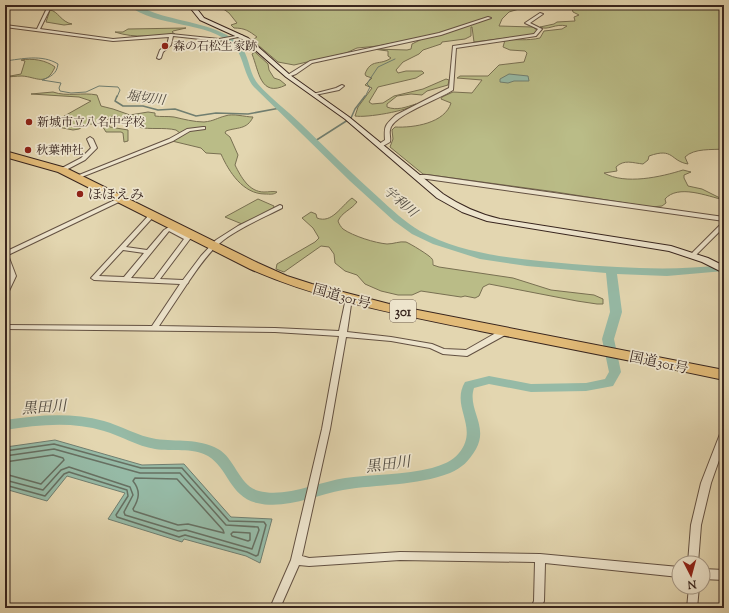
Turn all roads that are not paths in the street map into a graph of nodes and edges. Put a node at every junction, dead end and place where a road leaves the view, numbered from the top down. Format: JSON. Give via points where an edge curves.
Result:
{"nodes":[{"id":1,"x":6,"y":5,"type":"edge"},
{"id":2,"x":16,"y":5,"type":"edge"},
{"id":3,"x":191,"y":5,"type":"edge"},
{"id":4,"x":5,"y":8,"type":"edge"},
{"id":5,"x":540,"y":14,"type":"dead end"},
{"id":6,"x":489,"y":18,"type":"dead end"},
{"id":7,"x":5,"y":26,"type":"edge"},
{"id":8,"x":38,"y":30,"type":"junction"},
{"id":9,"x":171,"y":35,"type":"junction"},
{"id":10,"x":238,"y":37,"type":"junction"},
{"id":11,"x":159,"y":58,"type":"dead end"},
{"id":12,"x":288,"y":76,"type":"junction"},
{"id":13,"x":342,"y":86,"type":"dead end"},
{"id":14,"x":315,"y":94,"type":"junction"},
{"id":15,"x":203,"y":128,"type":"dead end"},
{"id":16,"x":90,"y":139,"type":"dead end"},
{"id":17,"x":381,"y":145,"type":"junction"},
{"id":18,"x":5,"y":154,"type":"edge"},
{"id":19,"x":62,"y":170,"type":"junction"},
{"id":20,"x":78,"y":177,"type":"junction"},
{"id":21,"x":419,"y":177,"type":"junction"},
{"id":22,"x":121,"y":199,"type":"junction"},
{"id":23,"x":280,"y":207,"type":"dead end"},
{"id":24,"x":152,"y":215,"type":"junction"},
{"id":25,"x":724,"y":219,"type":"edge"},
{"id":26,"x":724,"y":224,"type":"edge"},
{"id":27,"x":214,"y":245,"type":"junction"},
{"id":28,"x":122,"y":248,"type":"junction"},
{"id":29,"x":148,"y":252,"type":"junction"},
{"id":30,"x":5,"y":254,"type":"edge"},
{"id":31,"x":693,"y":255,"type":"junction"},
{"id":32,"x":724,"y":270,"type":"edge"},
{"id":33,"x":126,"y":279,"type":"junction"},
{"id":34,"x":156,"y":280,"type":"junction"},
{"id":35,"x":186,"y":282,"type":"junction"},
{"id":36,"x":5,"y":293,"type":"edge"},
{"id":37,"x":349,"y":298,"type":"junction"},
{"id":38,"x":5,"y":327,"type":"edge"},
{"id":39,"x":155,"y":328,"type":"junction"},
{"id":40,"x":504,"y":332,"type":"junction"},
{"id":41,"x":343,"y":334,"type":"junction"},
{"id":42,"x":724,"y":375,"type":"edge"},
{"id":43,"x":724,"y":434,"type":"edge"},
{"id":44,"x":694,"y":555,"type":"edge"},
{"id":45,"x":540,"y":558,"type":"junction"},
{"id":46,"x":296,"y":560,"type":"junction"},
{"id":47,"x":671,"y":571,"type":"edge"},
{"id":48,"x":711,"y":574,"type":"edge"},
{"id":49,"x":724,"y":575,"type":"edge"},
{"id":50,"x":693,"y":595,"type":"edge"},
{"id":51,"x":275,"y":608,"type":"edge"},
{"id":52,"x":536,"y":608,"type":"edge"},
{"id":53,"x":692,"y":608,"type":"edge"}],
"edges":[{"from":1,"to":4,"type":"street"},
{"from":2,"to":8,"type":"street","via":[[50,5]]},
{"from":3,"to":10,"type":"street","via":[[202,19]]},
{"from":5,"to":17,"type":"street","via":[[527,23],[540,29],[535,35],[454,47],[451,89],[393,121],[387,129],[388,141]]},
{"from":6,"to":12,"type":"street","via":[[440,34],[307,63]]},
{"from":7,"to":8,"type":"street"},
{"from":8,"to":9,"type":"street","via":[[112,40]]},
{"from":9,"to":10,"type":"street","via":[[220,40]]},
{"from":9,"to":11,"type":"street","via":[[169,45],[161,52]]},
{"from":10,"to":12,"type":"street","via":[[253,44]]},
{"from":12,"to":14,"type":"street"},
{"from":13,"to":14,"type":"street"},
{"from":14,"to":17,"type":"street"},
{"from":15,"to":20,"type":"street","via":[[189,130],[171,140]]},
{"from":16,"to":19,"type":"street","via":[[94,148],[83,159]]},
{"from":17,"to":21,"type":"street"},
{"from":18,"to":19,"type":"highway","name":"国道301号","number":"301"},
{"from":19,"to":20,"type":"highway","name":"国道301号","number":"301"},
{"from":20,"to":22,"type":"highway","name":"国道301号","number":"301"},
{"from":21,"to":25,"type":"street"},
{"from":21,"to":31,"type":"street","via":[[453,206],[484,218]]},
{"from":22,"to":24,"type":"highway","name":"国道301号","number":"301"},
{"from":22,"to":30,"type":"street"},
{"from":23,"to":27,"type":"street"},
{"from":24,"to":27,"type":"highway","name":"国道301号","number":"301"},
{"from":24,"to":28,"type":"street"},
{"from":26,"to":31,"type":"street"},
{"from":27,"to":35,"type":"street"},
{"from":27,"to":37,"type":"highway","name":"国道301号","number":"301","via":[[283,279]]},
{"from":28,"to":29,"type":"street"},
{"from":28,"to":33,"type":"street","via":[[94,278]]},
{"from":29,"to":33,"type":"street"},
{"from":29,"to":34,"type":"street","via":[[169,229],[188,238]]},
{"from":30,"to":36,"type":"street","via":[[13,276]]},
{"from":31,"to":32,"type":"street"},
{"from":33,"to":34,"type":"street"},
{"from":34,"to":35,"type":"street"},
{"from":35,"to":39,"type":"street"},
{"from":37,"to":40,"type":"highway","name":"国道301号","number":"301"},
{"from":37,"to":41,"type":"street"},
{"from":38,"to":39,"type":"street"},
{"from":39,"to":41,"type":"street","via":[[269,329]]},
{"from":40,"to":41,"type":"street","via":[[467,353]]},
{"from":40,"to":42,"type":"highway","name":"国道301号","number":"301"},
{"from":41,"to":46,"type":"street","via":[[314,484]]},
{"from":43,"to":44,"type":"street","via":[[706,483],[696,525]]},
{"from":45,"to":46,"type":"street","via":[[400,556],[309,562]]},
{"from":45,"to":47,"type":"street"},
{"from":45,"to":52,"type":"street","via":[[539,601]]},
{"from":46,"to":51,"type":"street"},
{"from":48,"to":49,"type":"street"},
{"from":50,"to":53,"type":"street"}]}
